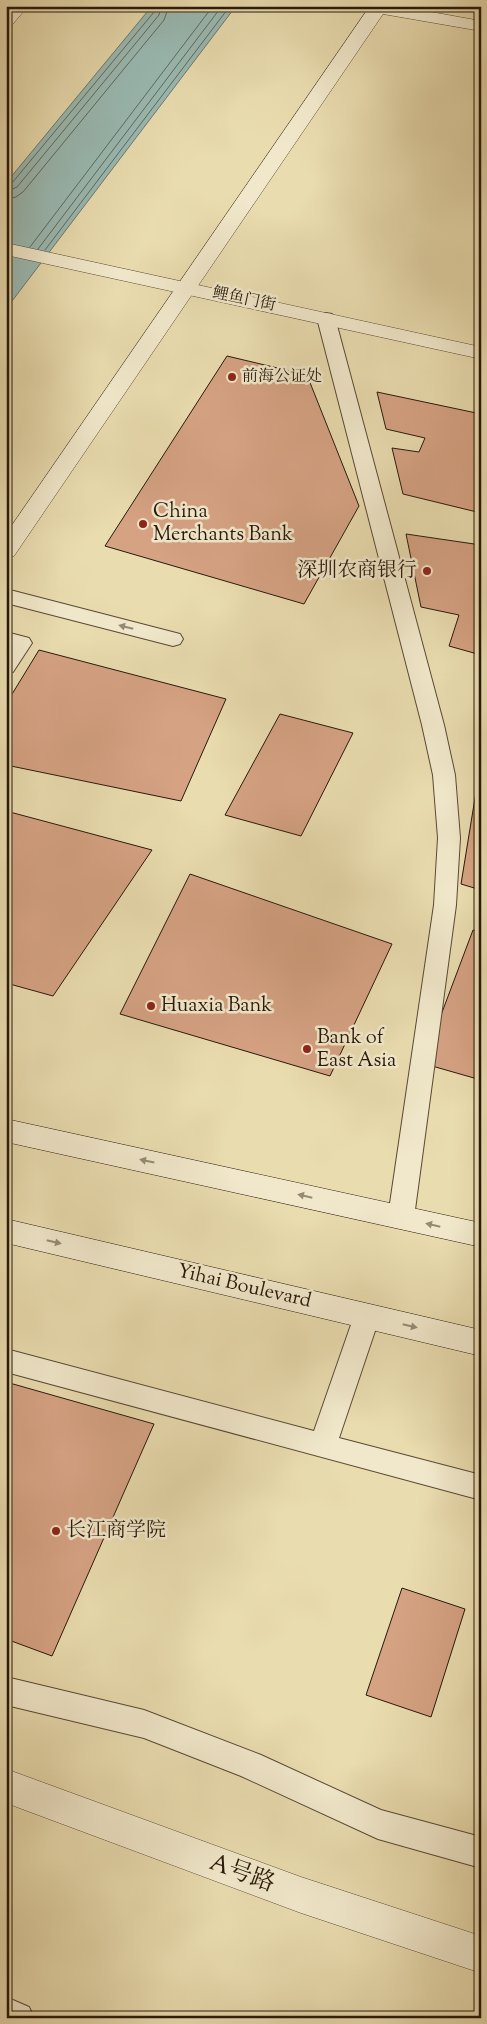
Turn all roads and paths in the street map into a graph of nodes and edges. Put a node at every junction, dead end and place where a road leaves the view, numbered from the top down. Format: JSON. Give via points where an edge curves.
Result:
{"nodes":[{"id":1,"x":19,"y":6,"type":"edge"},
{"id":2,"x":379,"y":7,"type":"edge"},
{"id":3,"x":6,"y":21,"type":"edge"},
{"id":4,"x":481,"y":26,"type":"edge"},
{"id":5,"x":6,"y":249,"type":"edge"},
{"id":6,"x":186,"y":288,"type":"junction"},
{"id":7,"x":326,"y":318,"type":"junction"},
{"id":8,"x":481,"y":353,"type":"edge"},
{"id":9,"x":6,"y":551,"type":"edge"},
{"id":10,"x":6,"y":596,"type":"edge"},
{"id":11,"x":173,"y":638,"type":"dead end"},
{"id":12,"x":6,"y":639,"type":"edge"},
{"id":13,"x":6,"y":667,"type":"edge"},
{"id":14,"x":6,"y":1130,"type":"edge"},
{"id":15,"x":401,"y":1218,"type":"junction"},
{"id":16,"x":6,"y":1231,"type":"edge"},
{"id":17,"x":481,"y":1235,"type":"edge"},
{"id":18,"x":366,"y":1316,"type":"junction"},
{"id":19,"x":481,"y":1343,"type":"edge"},
{"id":20,"x":6,"y":1360,"type":"edge"},
{"id":21,"x":323,"y":1445,"type":"junction"},
{"id":22,"x":481,"y":1488,"type":"edge"},
{"id":23,"x":6,"y":1691,"type":"edge"},
{"id":24,"x":6,"y":1786,"type":"edge"},
{"id":25,"x":481,"y":1853,"type":"edge"},
{"id":26,"x":481,"y":1955,"type":"edge"},
{"id":27,"x":6,"y":2013,"type":"edge"},
{"id":28,"x":18,"y":2018,"type":"edge"}],
"edges":[{"from":1,"to":3,"type":"street"},
{"from":2,"to":4,"type":"street"},
{"from":2,"to":6,"type":"street"},
{"from":5,"to":6,"type":"street","name":"鲤鱼门街"},
{"from":6,"to":7,"type":"street","name":"鲤鱼门街"},
{"from":6,"to":9,"type":"street"},
{"from":7,"to":8,"type":"street","name":"鲤鱼门街"},
{"from":7,"to":15,"type":"lane","via":[[444,774],[448,838],[445,904]]},
{"from":11,"to":10,"type":"lane","one_way":true},
{"from":12,"to":13,"type":"lane","via":[[22,643]]},
{"from":15,"to":14,"type":"street","one_way":true},
{"from":17,"to":15,"type":"street","one_way":true},
{"from":16,"to":18,"type":"street","name":"Yihai Boulevard","one_way":true},
{"from":18,"to":19,"type":"street","name":"Yihai Boulevard","one_way":true},
{"from":18,"to":21,"type":"lane"},
{"from":20,"to":21,"type":"lane"},
{"from":21,"to":22,"type":"lane"},
{"from":23,"to":25,"type":"lane","via":[[144,1724],[250,1765],[378,1824]]},
{"from":24,"to":26,"type":"street","name":"A号路","via":[[248,1877]]},
{"from":27,"to":28,"type":"lane"}]}
